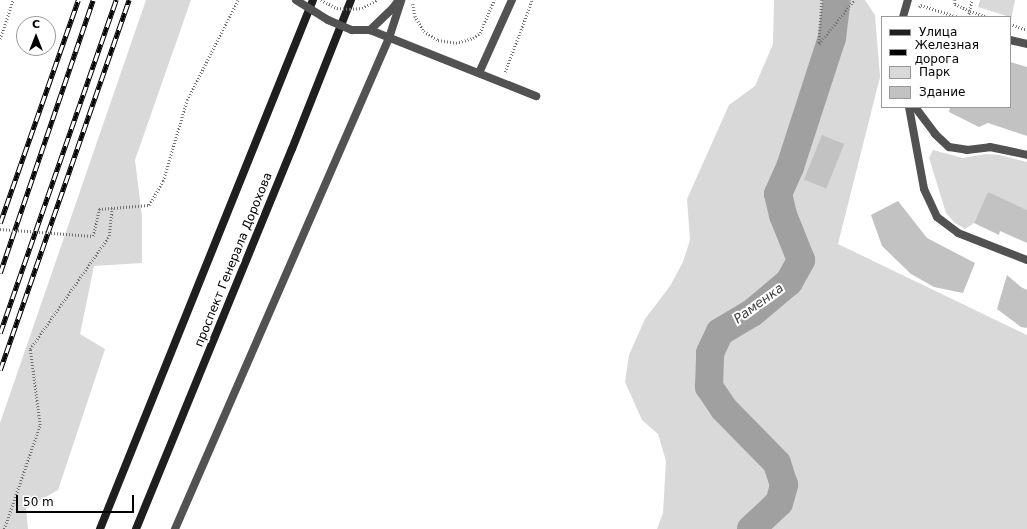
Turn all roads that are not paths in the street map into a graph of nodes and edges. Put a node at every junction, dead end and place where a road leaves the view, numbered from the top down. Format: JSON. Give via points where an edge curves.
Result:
{"nodes":[{"id":1,"x":296,"y":0,"type":"edge"},
{"id":2,"x":313,"y":0,"type":"edge"},
{"id":3,"x":351,"y":0,"type":"edge"},
{"id":4,"x":400,"y":0,"type":"edge"},
{"id":5,"x":512,"y":0,"type":"edge"},
{"id":6,"x":908,"y":0,"type":"edge"},
{"id":7,"x":903,"y":16,"type":"edge"},
{"id":8,"x":370,"y":30,"type":"junction"},
{"id":9,"x":389,"y":38,"type":"junction"},
{"id":10,"x":1011,"y":40,"type":"edge"},
{"id":11,"x":1027,"y":44,"type":"edge"},
{"id":12,"x":479,"y":74,"type":"junction"},
{"id":13,"x":536,"y":96,"type":"dead end"},
{"id":14,"x":909,"y":108,"type":"edge"},
{"id":15,"x":918,"y":108,"type":"edge"},
{"id":16,"x":1027,"y":155,"type":"edge"},
{"id":17,"x":1027,"y":260,"type":"edge"},
{"id":18,"x":100,"y":529,"type":"edge"},
{"id":19,"x":136,"y":529,"type":"edge"},
{"id":20,"x":175,"y":529,"type":"edge"}],
"edges":[{"from":1,"to":8,"type":"street","bridge":true,"via":[[328,20],[352,30]]},
{"from":2,"to":18,"type":"main road","name":"проспект Генерала Дорохова"},
{"from":3,"to":19,"type":"main road","name":"проспект Генерала Дорохова"},
{"from":4,"to":8,"type":"street"},
{"from":4,"to":9,"type":"street"},
{"from":5,"to":12,"type":"street"},
{"from":6,"to":7,"type":"street"},
{"from":8,"to":9,"type":"street"},
{"from":9,"to":12,"type":"street"},
{"from":9,"to":20,"type":"street"},
{"from":10,"to":11,"type":"street"},
{"from":12,"to":13,"type":"street"},
{"from":14,"to":17,"type":"street","via":[[924,189],[937,217],[958,233]]},
{"from":15,"to":16,"type":"street","via":[[935,134],[949,147],[967,150],[990,147]]}]}
